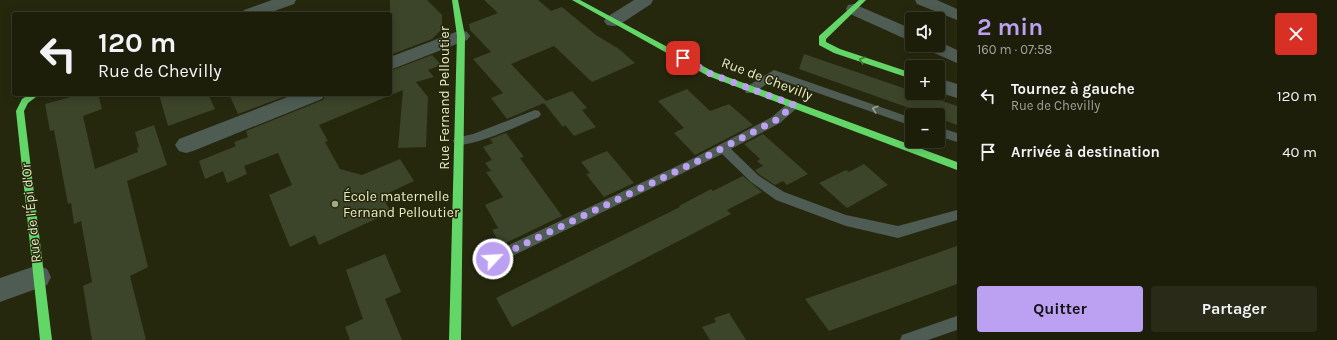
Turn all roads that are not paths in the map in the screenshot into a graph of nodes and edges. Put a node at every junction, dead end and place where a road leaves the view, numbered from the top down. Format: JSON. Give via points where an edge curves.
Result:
{"nodes":[{"id":1,"x":288,"y":0,"type":"edge"},
{"id":2,"x":455,"y":0,"type":"edge"},
{"id":3,"x":575,"y":0,"type":"edge"},
{"id":4,"x":645,"y":0,"type":"edge"},
{"id":5,"x":923,"y":0,"type":"edge"},
{"id":6,"x":858,"y":5,"type":"edge"},
{"id":7,"x":255,"y":12,"type":"edge"},
{"id":8,"x":957,"y":15,"type":"edge"},
{"id":9,"x":613,"y":21,"type":"junction"},
{"id":10,"x":905,"y":32,"type":"edge"},
{"id":11,"x":461,"y":36,"type":"junction"},
{"id":12,"x":945,"y":51,"type":"edge"},
{"id":13,"x":957,"y":57,"type":"edge"},
{"id":14,"x":392,"y":63,"type":"edge"},
{"id":15,"x":905,"y":74,"type":"edge"},
{"id":16,"x":945,"y":88,"type":"edge"},
{"id":17,"x":750,"y":90,"type":"junction"},
{"id":18,"x":957,"y":92,"type":"edge"},
{"id":19,"x":33,"y":96,"type":"edge"},
{"id":20,"x":310,"y":96,"type":"edge"},
{"id":21,"x":794,"y":105,"type":"junction"},
{"id":22,"x":535,"y":114,"type":"dead end"},
{"id":23,"x":905,"y":120,"type":"edge"},
{"id":24,"x":945,"y":134,"type":"edge"},
{"id":25,"x":957,"y":138,"type":"edge"},
{"id":26,"x":459,"y":141,"type":"junction"},
{"id":27,"x":186,"y":145,"type":"dead end"},
{"id":28,"x":723,"y":148,"type":"junction"},
{"id":29,"x":957,"y":166,"type":"edge"},
{"id":30,"x":957,"y":215,"type":"edge"},
{"id":31,"x":493,"y":259,"type":"dead end"},
{"id":32,"x":38,"y":277,"type":"junction"},
{"id":33,"x":0,"y":290,"type":"edge"},
{"id":34,"x":957,"y":323,"type":"edge"},
{"id":35,"x":46,"y":340,"type":"edge"},
{"id":36,"x":455,"y":340,"type":"edge"},
{"id":37,"x":907,"y":340,"type":"edge"}],
"edges":[{"from":1,"to":7,"type":"street"},
{"from":2,"to":11,"type":"street","name":"Rue Fernand Pelloutier"},
{"from":3,"to":9,"type":"street","name":"Rue de Chevilly"},
{"from":4,"to":9,"type":"street"},
{"from":5,"to":8,"type":"street"},
{"from":6,"to":10,"type":"street"},
{"from":15,"to":6,"type":"street","one_way":true,"via":[[836,51],[822,43],[822,38]]},
{"from":9,"to":17,"type":"street","name":"Rue de Chevilly","via":[[711,74]]},
{"from":11,"to":14,"type":"street"},
{"from":11,"to":26,"type":"street","name":"Rue Fernand Pelloutier"},
{"from":12,"to":13,"type":"street"},
{"from":16,"to":18,"type":"street"},
{"from":17,"to":21,"type":"street","name":"Rue de Chevilly"},
{"from":23,"to":17,"type":"lane","one_way":true,"via":[[774,74]]},
{"from":19,"to":32,"type":"street","name":"Rue de l'Épi d'Or","via":[[24,101],[20,111]]},
{"from":20,"to":27,"type":"street"},
{"from":21,"to":28,"type":"lane","via":[[776,120]]},
{"from":21,"to":29,"type":"street","name":"Rue de Chevilly"},
{"from":22,"to":26,"type":"lane","via":[[475,138]]},
{"from":24,"to":25,"type":"lane"},
{"from":26,"to":36,"type":"street","name":"Rue Fernand Pelloutier"},
{"from":28,"to":30,"type":"lane","via":[[755,179],[780,196],[846,220],[898,232]]},
{"from":28,"to":31,"type":"lane"},
{"from":32,"to":33,"type":"street"},
{"from":32,"to":35,"type":"street","name":"Rue de l'Épi d'Or"},
{"from":34,"to":37,"type":"lane"}]}
